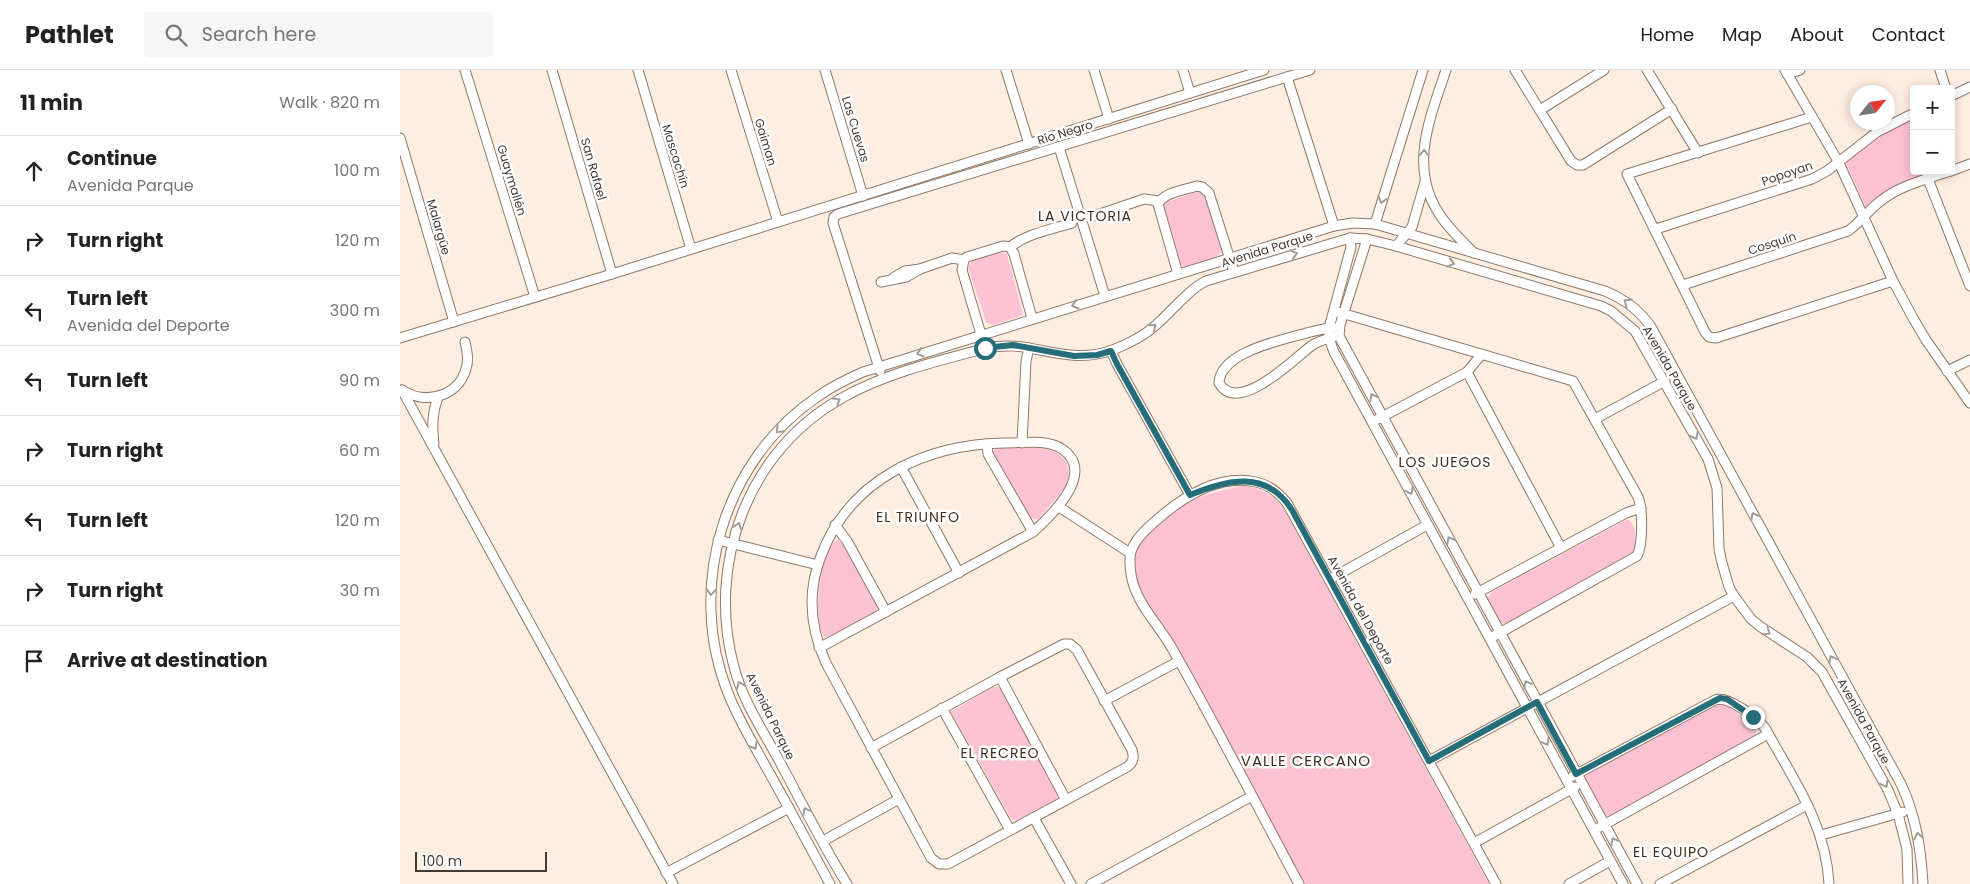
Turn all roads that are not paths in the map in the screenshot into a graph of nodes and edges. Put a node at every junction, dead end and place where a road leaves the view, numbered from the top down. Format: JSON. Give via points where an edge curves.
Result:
{"nodes":[{"id":1,"x":465,"y":70,"type":"edge"},
{"id":2,"x":552,"y":70,"type":"edge"},
{"id":3,"x":638,"y":70,"type":"edge"},
{"id":4,"x":731,"y":70,"type":"edge"},
{"id":5,"x":826,"y":70,"type":"edge"},
{"id":6,"x":1006,"y":70,"type":"edge"},
{"id":7,"x":1094,"y":70,"type":"edge"},
{"id":8,"x":1183,"y":70,"type":"edge"},
{"id":9,"x":1264,"y":70,"type":"edge"},
{"id":10,"x":1310,"y":70,"type":"edge"},
{"id":11,"x":1423,"y":70,"type":"edge"},
{"id":12,"x":1446,"y":70,"type":"edge"},
{"id":13,"x":1515,"y":70,"type":"edge"},
{"id":14,"x":1604,"y":70,"type":"edge"},
{"id":15,"x":1647,"y":70,"type":"edge"},
{"id":16,"x":1800,"y":70,"type":"edge"},
{"id":17,"x":1940,"y":70,"type":"edge"},
{"id":18,"x":1786,"y":72,"type":"edge"},
{"id":19,"x":1286,"y":77,"type":"junction"},
{"id":20,"x":1945,"y":85,"type":"edge"},
{"id":21,"x":1970,"y":87,"type":"edge"},
{"id":22,"x":1190,"y":93,"type":"junction"},
{"id":23,"x":1955,"y":94,"type":"edge"},
{"id":24,"x":1672,"y":109,"type":"junction"},
{"id":25,"x":1540,"y":110,"type":"junction"},
{"id":26,"x":1910,"y":115,"type":"edge"},
{"id":27,"x":1812,"y":117,"type":"junction"},
{"id":28,"x":1109,"y":118,"type":"junction"},
{"id":29,"x":400,"y":138,"type":"edge"},
{"id":30,"x":1028,"y":144,"type":"junction"},
{"id":31,"x":1059,"y":147,"type":"junction"},
{"id":32,"x":1698,"y":153,"type":"junction"},
{"id":33,"x":1839,"y":163,"type":"junction"},
{"id":34,"x":1970,"y":164,"type":"edge"},
{"id":35,"x":1955,"y":170,"type":"edge"},
{"id":36,"x":1940,"y":175,"type":"edge"},
{"id":37,"x":1426,"y":176,"type":"junction"},
{"id":38,"x":1928,"y":179,"type":"junction"},
{"id":39,"x":863,"y":196,"type":"junction"},
{"id":40,"x":1159,"y":200,"type":"junction"},
{"id":41,"x":1094,"y":216,"type":"dead end"},
{"id":42,"x":1864,"y":216,"type":"junction"},
{"id":43,"x":778,"y":222,"type":"junction"},
{"id":44,"x":1072,"y":223,"type":"dead end"},
{"id":45,"x":1375,"y":224,"type":"junction"},
{"id":46,"x":1334,"y":226,"type":"junction"},
{"id":47,"x":1656,"y":229,"type":"junction"},
{"id":48,"x":1408,"y":234,"type":"junction"},
{"id":49,"x":1350,"y":238,"type":"junction"},
{"id":50,"x":1367,"y":239,"type":"junction"},
{"id":51,"x":1396,"y":246,"type":"junction"},
{"id":52,"x":1010,"y":247,"type":"junction"},
{"id":53,"x":691,"y":249,"type":"junction"},
{"id":54,"x":1476,"y":255,"type":"junction"},
{"id":55,"x":1229,"y":258,"type":"junction"},
{"id":56,"x":1970,"y":258,"type":"edge"},
{"id":57,"x":964,"y":260,"type":"junction"},
{"id":58,"x":1496,"y":260,"type":"junction"},
{"id":59,"x":1960,"y":261,"type":"junction"},
{"id":60,"x":1234,"y":272,"type":"junction"},
{"id":61,"x":612,"y":274,"type":"junction"},
{"id":62,"x":1178,"y":274,"type":"junction"},
{"id":63,"x":1492,"y":275,"type":"junction"},
{"id":64,"x":1894,"y":281,"type":"junction"},
{"id":65,"x":881,"y":282,"type":"dead end"},
{"id":66,"x":1683,"y":285,"type":"junction"},
{"id":67,"x":1970,"y":286,"type":"edge"},
{"id":68,"x":1105,"y":296,"type":"junction"},
{"id":69,"x":535,"y":297,"type":"junction"},
{"id":70,"x":1334,"y":311,"type":"junction"},
{"id":71,"x":1343,"y":314,"type":"junction"},
{"id":72,"x":1032,"y":318,"type":"junction"},
{"id":73,"x":454,"y":322,"type":"junction"},
{"id":74,"x":1329,"y":328,"type":"junction"},
{"id":75,"x":1339,"y":332,"type":"junction"},
{"id":76,"x":982,"y":334,"type":"junction"},
{"id":77,"x":400,"y":338,"type":"edge"},
{"id":78,"x":1329,"y":338,"type":"junction"},
{"id":79,"x":465,"y":342,"type":"dead end"},
{"id":80,"x":985,"y":348,"type":"junction"},
{"id":81,"x":1029,"y":348,"type":"junction"},
{"id":82,"x":1111,"y":351,"type":"junction"},
{"id":83,"x":1481,"y":355,"type":"junction"},
{"id":84,"x":1970,"y":360,"type":"edge"},
{"id":85,"x":878,"y":366,"type":"junction"},
{"id":86,"x":1947,"y":371,"type":"junction"},
{"id":87,"x":1467,"y":372,"type":"junction"},
{"id":88,"x":882,"y":379,"type":"junction"},
{"id":89,"x":1665,"y":381,"type":"junction"},
{"id":90,"x":401,"y":389,"type":"edge"},
{"id":91,"x":438,"y":397,"type":"junction"},
{"id":92,"x":1970,"y":404,"type":"edge"},
{"id":93,"x":1384,"y":416,"type":"junction"},
{"id":94,"x":1594,"y":419,"type":"junction"},
{"id":95,"x":1373,"y":422,"type":"junction"},
{"id":96,"x":1022,"y":443,"type":"junction"},
{"id":97,"x":988,"y":444,"type":"junction"},
{"id":98,"x":434,"y":449,"type":"junction"},
{"id":99,"x":901,"y":467,"type":"junction"},
{"id":100,"x":1190,"y":495,"type":"junction"},
{"id":101,"x":1058,"y":507,"type":"junction"},
{"id":102,"x":1641,"y":508,"type":"junction"},
{"id":103,"x":835,"y":525,"type":"junction"},
{"id":104,"x":1428,"y":525,"type":"junction"},
{"id":105,"x":1033,"y":532,"type":"junction"},
{"id":106,"x":718,"y":540,"type":"junction"},
{"id":107,"x":732,"y":544,"type":"junction"},
{"id":108,"x":1561,"y":548,"type":"junction"},
{"id":109,"x":1130,"y":553,"type":"junction"},
{"id":110,"x":818,"y":565,"type":"junction"},
{"id":111,"x":959,"y":573,"type":"junction"},
{"id":112,"x":1330,"y":578,"type":"junction"},
{"id":113,"x":1478,"y":592,"type":"junction"},
{"id":114,"x":1734,"y":596,"type":"junction"},
{"id":115,"x":1468,"y":598,"type":"junction"},
{"id":116,"x":886,"y":612,"type":"junction"},
{"id":117,"x":1500,"y":633,"type":"junction"},
{"id":118,"x":1490,"y":638,"type":"junction"},
{"id":119,"x":819,"y":648,"type":"junction"},
{"id":120,"x":1179,"y":661,"type":"junction"},
{"id":121,"x":1000,"y":677,"type":"junction"},
{"id":122,"x":1104,"y":701,"type":"junction"},
{"id":123,"x":1537,"y":702,"type":"junction"},
{"id":124,"x":942,"y":708,"type":"junction"},
{"id":125,"x":1527,"y":708,"type":"junction"},
{"id":126,"x":1768,"y":734,"type":"junction"},
{"id":127,"x":871,"y":748,"type":"junction"},
{"id":128,"x":1429,"y":761,"type":"junction"},
{"id":129,"x":1576,"y":774,"type":"junction"},
{"id":130,"x":1566,"y":780,"type":"junction"},
{"id":131,"x":1582,"y":784,"type":"junction"},
{"id":132,"x":1571,"y":790,"type":"junction"},
{"id":133,"x":1252,"y":796,"type":"junction"},
{"id":134,"x":899,"y":799,"type":"junction"},
{"id":135,"x":1066,"y":800,"type":"junction"},
{"id":136,"x":1807,"y":805,"type":"junction"},
{"id":137,"x":789,"y":808,"type":"junction"},
{"id":138,"x":1911,"y":810,"type":"junction"},
{"id":139,"x":1898,"y":814,"type":"junction"},
{"id":140,"x":1034,"y":818,"type":"junction"},
{"id":141,"x":1604,"y":824,"type":"junction"},
{"id":142,"x":1010,"y":830,"type":"junction"},
{"id":143,"x":1593,"y":830,"type":"junction"},
{"id":144,"x":1821,"y":836,"type":"junction"},
{"id":145,"x":823,"y":841,"type":"junction"},
{"id":146,"x":1474,"y":843,"type":"junction"},
{"id":147,"x":1610,"y":861,"type":"junction"},
{"id":148,"x":666,"y":873,"type":"junction"},
{"id":149,"x":673,"y":884,"type":"edge"},
{"id":150,"x":830,"y":884,"type":"edge"},
{"id":151,"x":847,"y":884,"type":"edge"},
{"id":152,"x":1070,"y":884,"type":"edge"},
{"id":153,"x":1091,"y":884,"type":"edge"},
{"id":154,"x":1299,"y":884,"type":"edge"},
{"id":155,"x":1496,"y":884,"type":"edge"},
{"id":156,"x":1569,"y":884,"type":"edge"},
{"id":157,"x":1623,"y":884,"type":"edge"},
{"id":158,"x":1637,"y":884,"type":"edge"},
{"id":159,"x":1660,"y":884,"type":"edge"},
{"id":160,"x":1829,"y":884,"type":"edge"},
{"id":161,"x":1908,"y":884,"type":"edge"},
{"id":162,"x":1923,"y":884,"type":"edge"}],
"edges":[{"from":1,"to":69,"type":"street","name":"Guaymallén"},
{"from":2,"to":61,"type":"street","name":"San Rafael"},
{"from":3,"to":53,"type":"street","name":"Mascachín"},
{"from":4,"to":43,"type":"street","name":"Gaiman"},
{"from":5,"to":39,"type":"street","name":"Las Cuevas"},
{"from":6,"to":30,"type":"street"},
{"from":7,"to":28,"type":"street"},
{"from":8,"to":22,"type":"street"},
{"from":9,"to":22,"type":"street","name":"Río Negro"},
{"from":10,"to":19,"type":"street","name":"Río Negro"},
{"from":11,"to":45,"type":"street","one_way":true},
{"from":37,"to":12,"type":"street","one_way":true,"via":[[1423,158],[1425,134]]},
{"from":13,"to":25,"type":"street"},
{"from":14,"to":25,"type":"street"},
{"from":15,"to":24,"type":"street"},
{"from":16,"to":18,"type":"street"},
{"from":17,"to":20,"type":"street"},
{"from":18,"to":27,"type":"street"},
{"from":19,"to":31,"type":"street","name":"Río Negro"},
{"from":19,"to":46,"type":"street"},
{"from":21,"to":23,"type":"street"},
{"from":22,"to":28,"type":"street","name":"Río Negro"},
{"from":24,"to":25,"type":"street","via":[[1583,165],[1571,161]]},
{"from":24,"to":32,"type":"street"},
{"from":26,"to":33,"type":"street","name":"Popoyan","via":[[1877,132]]},
{"from":27,"to":32,"type":"street"},
{"from":27,"to":33,"type":"street"},
{"from":28,"to":30,"type":"street","name":"Río Negro"},
{"from":29,"to":73,"type":"street","name":"Malargüe"},
{"from":30,"to":39,"type":"street","name":"Río Negro"},
{"from":31,"to":68,"type":"street"},
{"from":31,"to":85,"type":"street","name":"Río Negro","via":[[834,217]]},
{"from":32,"to":47,"type":"street","via":[[1627,174]]},
{"from":33,"to":42,"type":"street"},
{"from":33,"to":47,"type":"street","name":"Popoyan","via":[[1812,179]]},
{"from":34,"to":35,"type":"street","name":"Cosquín"},
{"from":36,"to":38,"type":"street","name":"Cosquín"},
{"from":37,"to":48,"type":"street","via":[[1417,214]]},
{"from":37,"to":54,"type":"street","via":[[1431,199],[1440,215]]},
{"from":38,"to":42,"type":"street","name":"Cosquín","via":[[1893,192]]},
{"from":38,"to":59,"type":"street"},
{"from":39,"to":43,"type":"street","name":"Río Negro"},
{"from":40,"to":41,"type":"street","via":[[1144,199]]},
{"from":40,"to":55,"type":"street","via":[[1197,186],[1206,189]]},
{"from":40,"to":62,"type":"street"},
{"from":42,"to":64,"type":"street"},
{"from":42,"to":66,"type":"street","name":"Cosquín","via":[[1848,231]]},
{"from":43,"to":53,"type":"street","name":"Río Negro"},
{"from":44,"to":52,"type":"street","via":[[1048,233],[1022,238]]},
{"from":45,"to":46,"type":"street","name":"Avenida Parque"},
{"from":45,"to":48,"type":"street","name":"Avenida Parque"},
{"from":46,"to":55,"type":"street","name":"Avenida Parque"},
{"from":47,"to":66,"type":"street"},
{"from":48,"to":51,"type":"street"},
{"from":48,"to":54,"type":"street","name":"Avenida Parque"},
{"from":49,"to":50,"type":"street","name":"Avenida Parque"},
{"from":60,"to":49,"type":"street","name":"Avenida Parque","one_way":true},
{"from":49,"to":70,"type":"street","via":[[1351,247]]},
{"from":50,"to":51,"type":"street","name":"Avenida Parque"},
{"from":50,"to":71,"type":"street"},
{"from":51,"to":63,"type":"street","name":"Avenida Parque","one_way":true},
{"from":52,"to":57,"type":"street","via":[[1003,246]]},
{"from":52,"to":72,"type":"street"},
{"from":53,"to":61,"type":"street","name":"Río Negro"},
{"from":54,"to":58,"type":"street","name":"Avenida Parque"},
{"from":55,"to":60,"type":"street"},
{"from":55,"to":62,"type":"street","name":"Avenida Parque"},
{"from":56,"to":59,"type":"street"},
{"from":57,"to":65,"type":"street","via":[[952,258],[906,277]]},
{"from":57,"to":76,"type":"street","via":[[962,270]]},
{"from":58,"to":63,"type":"street"},
{"from":138,"to":58,"type":"street","name":"Avenida Parque","one_way":true,"via":[[1895,772],[1643,315],[1620,297],[1605,291]]},
{"from":59,"to":67,"type":"street"},
{"from":82,"to":60,"type":"street","name":"Avenida Parque","one_way":true,"via":[[1149,331],[1201,284]]},
{"from":61,"to":69,"type":"street","name":"Río Negro"},
{"from":62,"to":68,"type":"street","name":"Avenida Parque"},
{"from":63,"to":89,"type":"street","name":"Avenida Parque","via":[[1611,311],[1635,331]]},
{"from":64,"to":66,"type":"street","via":[[1716,338],[1705,332]]},
{"from":64,"to":86,"type":"street"},
{"from":68,"to":72,"type":"street","name":"Avenida Parque","one_way":true},
{"from":69,"to":73,"type":"street","name":"Río Negro"},
{"from":70,"to":71,"type":"street"},
{"from":70,"to":74,"type":"street"},
{"from":71,"to":75,"type":"street"},
{"from":71,"to":83,"type":"street"},
{"from":72,"to":76,"type":"street","name":"Avenida Parque"},
{"from":73,"to":77,"type":"street","name":"Río Negro"},
{"from":74,"to":75,"type":"street"},
{"from":74,"to":78,"type":"street"},
{"from":74,"to":78,"type":"street","via":[[1249,351],[1224,370],[1219,383],[1235,393],[1254,388],[1271,379],[1310,347]]},
{"from":75,"to":78,"type":"street"},
{"from":93,"to":75,"type":"street","one_way":true},
{"from":76,"to":80,"type":"street"},
{"from":76,"to":85,"type":"street","name":"Avenida Parque","one_way":true},
{"from":78,"to":95,"type":"street"},
{"from":79,"to":91,"type":"street","via":[[468,355],[460,382]]},
{"from":80,"to":81,"type":"street","name":"Avenida Parque","via":[[1004,345]]},
{"from":80,"to":88,"type":"street","name":"Avenida Parque"},
{"from":81,"to":82,"type":"street","name":"Avenida Parque","via":[[1074,356]]},
{"from":81,"to":96,"type":"street"},
{"from":82,"to":100,"type":"street"},
{"from":83,"to":87,"type":"street"},
{"from":83,"to":94,"type":"street","via":[[1573,381]]},
{"from":84,"to":86,"type":"street"},
{"from":85,"to":88,"type":"street"},
{"from":85,"to":106,"type":"street","name":"Avenida Parque","one_way":true,"via":[[815,398],[770,439],[753,460],[733,496]]},
{"from":86,"to":92,"type":"street"},
{"from":87,"to":93,"type":"street"},
{"from":87,"to":108,"type":"street"},
{"from":107,"to":88,"type":"street","name":"Avenida Parque","one_way":true,"via":[[759,478],[787,441],[826,408]]},
{"from":89,"to":94,"type":"street"},
{"from":89,"to":114,"type":"street","name":"Avenida Parque","one_way":true,"via":[[1714,475],[1719,503],[1720,548]]},
{"from":90,"to":91,"type":"street","via":[[424,399]]},
{"from":90,"to":98,"type":"street"},
{"from":91,"to":98,"type":"street","via":[[432,422]]},
{"from":93,"to":95,"type":"street"},
{"from":113,"to":93,"type":"street","one_way":true},
{"from":94,"to":102,"type":"street"},
{"from":95,"to":104,"type":"street","one_way":true},
{"from":96,"to":97,"type":"street"},
{"from":96,"to":101,"type":"street","via":[[1054,445],[1071,458],[1074,478]]},
{"from":97,"to":99,"type":"street","via":[[946,450]]},
{"from":97,"to":105,"type":"street","via":[[988,454]]},
{"from":98,"to":148,"type":"street"},
{"from":99,"to":103,"type":"street","via":[[866,489]]},
{"from":99,"to":111,"type":"street"},
{"from":100,"to":109,"type":"street","name":"Avenida del Deporte","via":[[1147,529]]},
{"from":100,"to":112,"type":"street","name":"Avenida del Deporte","via":[[1219,484],[1245,481],[1261,483],[1274,490],[1287,503]]},
{"from":101,"to":105,"type":"street"},
{"from":101,"to":109,"type":"street"},
{"from":102,"to":108,"type":"street"},
{"from":102,"to":117,"type":"street","via":[[1637,556]]},
{"from":103,"to":110,"type":"street"},
{"from":103,"to":116,"type":"street","via":[[848,541]]},
{"from":104,"to":112,"type":"street"},
{"from":104,"to":115,"type":"street"},
{"from":105,"to":111,"type":"street"},
{"from":106,"to":107,"type":"street"},
{"from":106,"to":137,"type":"street","name":"Avenida Parque","one_way":true,"via":[[710,598],[721,674],[740,720]]},
{"from":107,"to":110,"type":"street"},
{"from":145,"to":107,"type":"street","name":"Avenida Parque","one_way":true,"via":[[747,702],[734,668],[725,602]]},
{"from":108,"to":113,"type":"street"},
{"from":109,"to":120,"type":"street","via":[[1130,573],[1136,592]]},
{"from":110,"to":119,"type":"street","via":[[812,595],[813,622]]},
{"from":111,"to":116,"type":"street"},
{"from":112,"to":128,"type":"street","name":"Avenida del Deporte"},
{"from":113,"to":115,"type":"street"},
{"from":113,"to":117,"type":"street"},
{"from":114,"to":123,"type":"street"},
{"from":114,"to":139,"type":"street","name":"Avenida Parque","one_way":true,"via":[[1751,619],[1807,656],[1822,672],[1888,790]]},
{"from":115,"to":118,"type":"street"},
{"from":116,"to":119,"type":"street"},
{"from":117,"to":118,"type":"street"},
{"from":123,"to":117,"type":"street","one_way":true},
{"from":118,"to":125,"type":"street"},
{"from":119,"to":127,"type":"street"},
{"from":120,"to":122,"type":"street"},
{"from":120,"to":133,"type":"street"},
{"from":121,"to":122,"type":"street","via":[[1059,646],[1070,644],[1077,650]]},
{"from":121,"to":124,"type":"street"},
{"from":121,"to":135,"type":"street"},
{"from":122,"to":135,"type":"street","via":[[1132,750],[1133,760],[1127,767]]},
{"from":123,"to":125,"type":"street"},
{"from":123,"to":129,"type":"street"},
{"from":124,"to":127,"type":"street"},
{"from":124,"to":142,"type":"street"},
{"from":125,"to":128,"type":"street"},
{"from":125,"to":130,"type":"street","one_way":true},
{"from":126,"to":129,"type":"street","via":[[1757,720],[1727,699],[1720,698]]},
{"from":126,"to":136,"type":"street"},
{"from":126,"to":141,"type":"street"},
{"from":127,"to":134,"type":"street"},
{"from":128,"to":146,"type":"street","name":"Avenida del Deporte"},
{"from":129,"to":130,"type":"street"},
{"from":129,"to":131,"type":"street"},
{"from":130,"to":132,"type":"street"},
{"from":131,"to":132,"type":"street"},
{"from":131,"to":141,"type":"street"},
{"from":132,"to":143,"type":"street"},
{"from":132,"to":146,"type":"street"},
{"from":133,"to":153,"type":"street"},
{"from":133,"to":154,"type":"street"},
{"from":134,"to":142,"type":"street","via":[[931,858],[939,864],[948,864]]},
{"from":134,"to":145,"type":"street"},
{"from":135,"to":140,"type":"street"},
{"from":136,"to":144,"type":"street"},
{"from":136,"to":159,"type":"street"},
{"from":137,"to":148,"type":"street"},
{"from":137,"to":150,"type":"street","name":"Avenida Parque"},
{"from":138,"to":139,"type":"street"},
{"from":162,"to":138,"type":"street","name":"Avenida Parque","one_way":true,"via":[[1920,843]]},
{"from":139,"to":144,"type":"street"},
{"from":139,"to":161,"type":"street","name":"Avenida Parque","via":[[1907,849]]},
{"from":140,"to":142,"type":"street"},
{"from":140,"to":152,"type":"street"},
{"from":141,"to":143,"type":"street"},
{"from":158,"to":141,"type":"street","one_way":true},
{"from":143,"to":147,"type":"street"},
{"from":144,"to":160,"type":"street"},
{"from":145,"to":151,"type":"street","name":"Avenida Parque"},
{"from":146,"to":155,"type":"street","name":"Avenida del Deporte"},
{"from":147,"to":156,"type":"street"},
{"from":147,"to":157,"type":"street"},
{"from":148,"to":149,"type":"street"}]}
